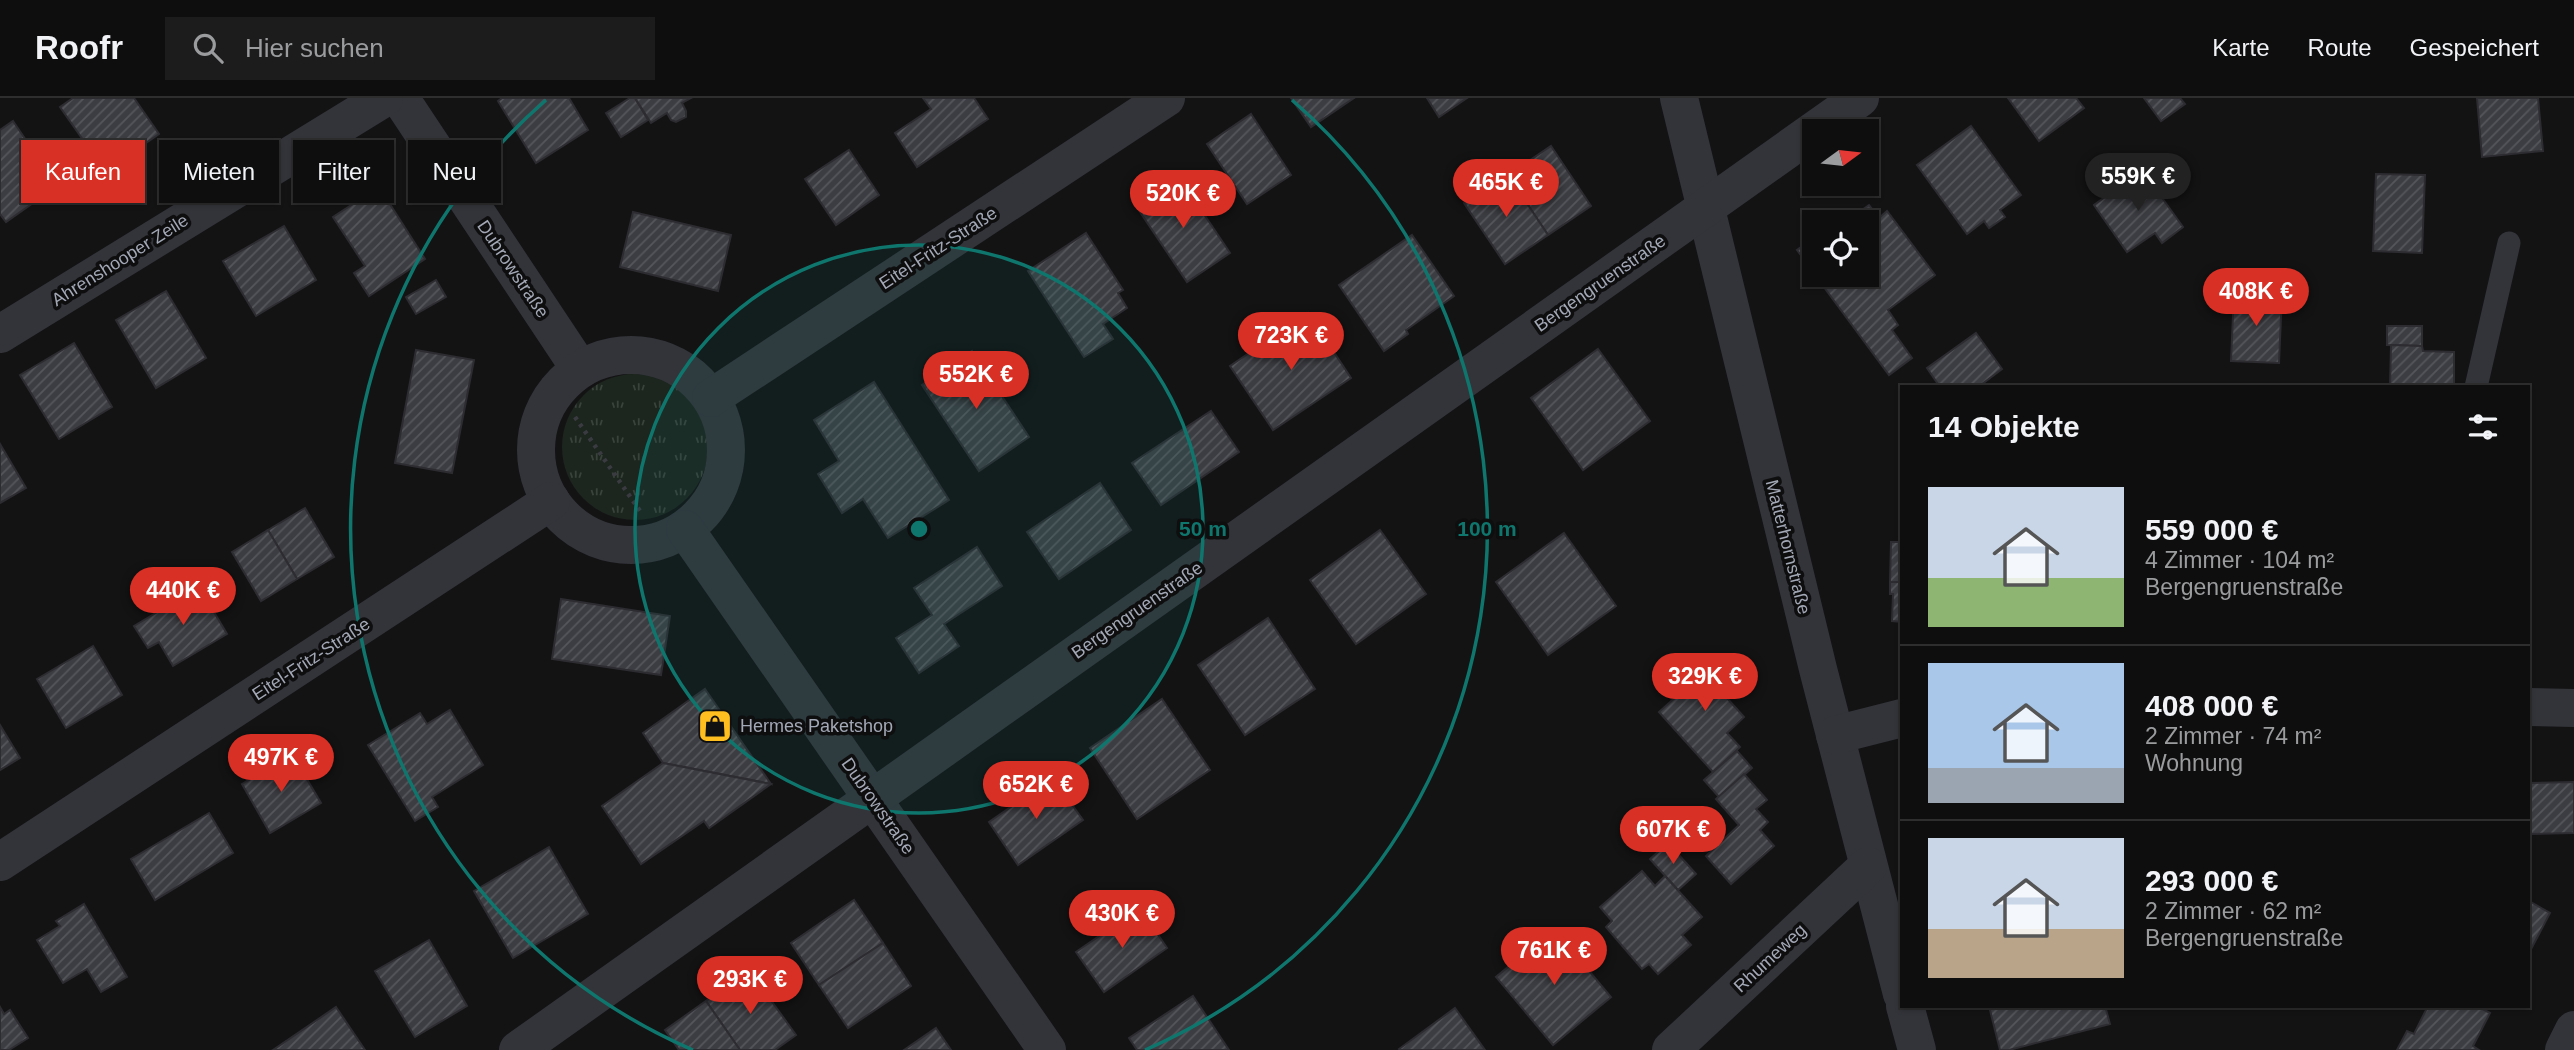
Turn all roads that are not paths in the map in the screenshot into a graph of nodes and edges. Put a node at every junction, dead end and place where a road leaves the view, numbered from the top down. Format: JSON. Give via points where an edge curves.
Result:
{"nodes":[{"id":1,"x":384,"y":98,"type":"edge"},
{"id":2,"x":400,"y":98,"type":"edge"},
{"id":3,"x":1166,"y":98,"type":"edge"},
{"id":4,"x":1679,"y":98,"type":"edge"},
{"id":5,"x":1860,"y":98,"type":"edge"},
{"id":6,"x":1706,"y":208,"type":"junction"},
{"id":7,"x":2509,"y":243,"type":"dead end"},
{"id":8,"x":0,"y":334,"type":"edge"},
{"id":9,"x":580,"y":369,"type":"junction"},
{"id":10,"x":2476,"y":385,"type":"edge"},
{"id":11,"x":711,"y":398,"type":"junction"},
{"id":12,"x":551,"y":501,"type":"junction"},
{"id":13,"x":684,"y":529,"type":"junction"},
{"id":14,"x":2530,"y":707,"type":"edge"},
{"id":15,"x":2574,"y":708,"type":"edge"},
{"id":16,"x":1900,"y":719,"type":"edge"},
{"id":17,"x":1835,"y":735,"type":"junction"},
{"id":18,"x":873,"y":798,"type":"junction"},
{"id":19,"x":0,"y":862,"type":"edge"},
{"id":20,"x":1868,"y":866,"type":"junction"},
{"id":21,"x":1900,"y":986,"type":"edge"},
{"id":22,"x":1906,"y":1008,"type":"edge"},
{"id":23,"x":2574,"y":1030,"type":"edge"},
{"id":24,"x":517,"y":1050,"type":"edge"},
{"id":25,"x":1047,"y":1050,"type":"edge"},
{"id":26,"x":1671,"y":1050,"type":"edge"},
{"id":27,"x":1917,"y":1050,"type":"edge"},
{"id":28,"x":2564,"y":1050,"type":"edge"}],
"edges":[{"from":1,"to":8,"type":"street","name":"Ahrenshooper Zeile"},
{"from":2,"to":9,"type":"street","name":"Dubrowstraße"},
{"from":3,"to":11,"type":"street","name":"Eitel-Fritz-Straße"},
{"from":4,"to":6,"type":"street","name":"Matterhornstraße"},
{"from":5,"to":6,"type":"street","name":"Bergengruenstraße"},
{"from":6,"to":17,"type":"street","name":"Matterhornstraße"},
{"from":6,"to":18,"type":"street","name":"Bergengruenstraße"},
{"from":7,"to":10,"type":"lane"},
{"from":9,"to":11,"type":"street","via":[[607,358],[636,355],[666,361],[691,376]]},
{"from":9,"to":12,"type":"street","via":[[556,391],[542,416],[536,445],[539,474]]},
{"from":11,"to":13,"type":"street","via":[[723,425],[726,454],[721,483],[706,509]]},
{"from":12,"to":13,"type":"street","via":[[571,524],[599,540],[629,545],[660,541]]},
{"from":12,"to":19,"type":"street","name":"Eitel-Fritz-Straße"},
{"from":13,"to":18,"type":"street","name":"Dubrowstraße"},
{"from":14,"to":15,"type":"street"},
{"from":16,"to":17,"type":"street"},
{"from":17,"to":20,"type":"street","name":"Matterhornstraße"},
{"from":18,"to":24,"type":"street","name":"Bergengruenstraße"},
{"from":18,"to":25,"type":"street","name":"Dubrowstraße"},
{"from":20,"to":21,"type":"street","name":"Matterhornstraße"},
{"from":20,"to":26,"type":"street","name":"Rhumeweg"},
{"from":22,"to":27,"type":"street"},
{"from":23,"to":28,"type":"street"}]}
